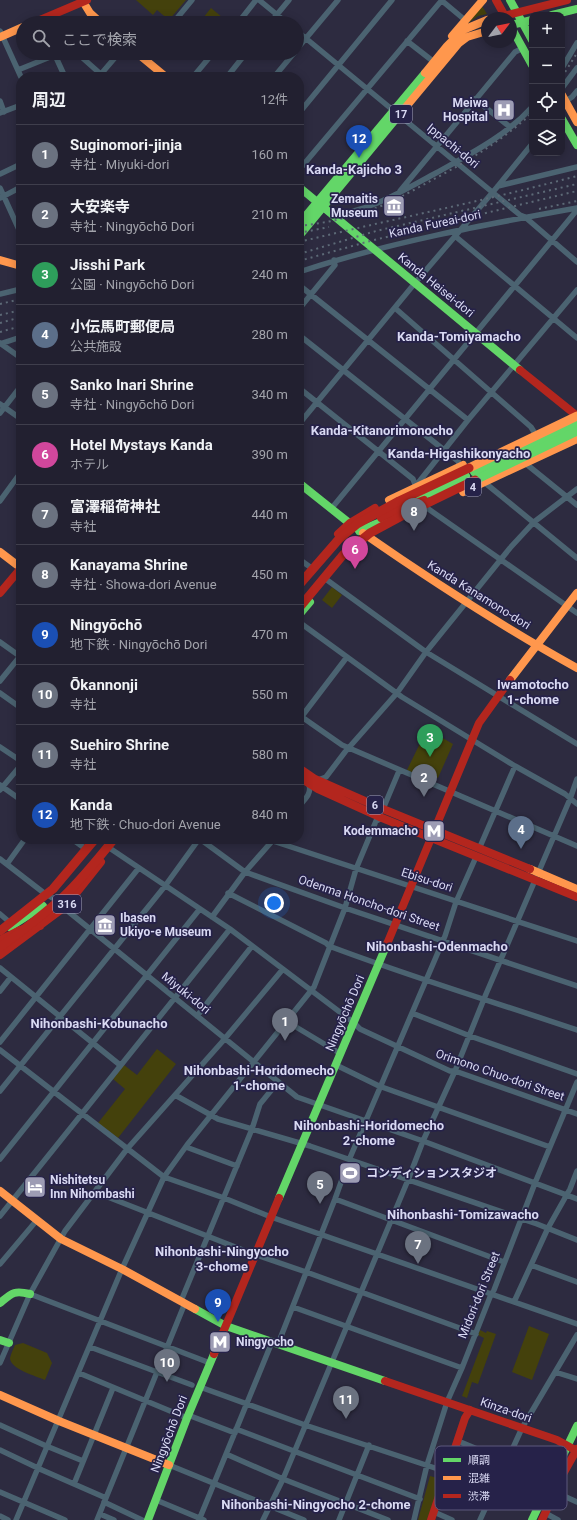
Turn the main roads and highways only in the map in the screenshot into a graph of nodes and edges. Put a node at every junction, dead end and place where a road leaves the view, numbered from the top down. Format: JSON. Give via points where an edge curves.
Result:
{"nodes":[{"id":1,"x":483,"y":0,"type":"edge"},
{"id":2,"x":496,"y":0,"type":"edge"},
{"id":3,"x":510,"y":0,"type":"edge"},
{"id":4,"x":567,"y":0,"type":"edge"},
{"id":5,"x":84,"y":1,"type":"edge"},
{"id":6,"x":577,"y":9,"type":"edge"},
{"id":7,"x":500,"y":12,"type":"edge"},
{"id":8,"x":516,"y":12,"type":"edge"},
{"id":9,"x":564,"y":12,"type":"edge"},
{"id":10,"x":517,"y":13,"type":"joint"},
{"id":11,"x":50,"y":16,"type":"edge"},
{"id":12,"x":93,"y":16,"type":"edge"},
{"id":13,"x":529,"y":21,"type":"edge"},
{"id":14,"x":481,"y":22,"type":"edge"},
{"id":15,"x":522,"y":23,"type":"junction"},
{"id":16,"x":517,"y":24,"type":"edge"},
{"id":17,"x":16,"y":30,"type":"edge"},
{"id":18,"x":481,"y":33,"type":"edge"},
{"id":19,"x":1,"y":35,"type":"edge"},
{"id":20,"x":529,"y":35,"type":"edge"},
{"id":21,"x":517,"y":37,"type":"edge"},
{"id":22,"x":447,"y":46,"type":"junction"},
{"id":23,"x":529,"y":59,"type":"edge"},
{"id":24,"x":148,"y":60,"type":"edge"},
{"id":25,"x":161,"y":72,"type":"edge"},
{"id":26,"x":565,"y":100,"type":"edge"},
{"id":27,"x":396,"y":113,"type":"junction"},
{"id":28,"x":563,"y":120,"type":"edge"},
{"id":29,"x":577,"y":122,"type":"edge"},
{"id":30,"x":577,"y":145,"type":"edge"},
{"id":31,"x":304,"y":192,"type":"edge"},
{"id":32,"x":320,"y":205,"type":"junction"},
{"id":33,"x":304,"y":218,"type":"edge"},
{"id":34,"x":304,"y":229,"type":"edge"},
{"id":35,"x":0,"y":260,"type":"edge"},
{"id":36,"x":16,"y":265,"type":"edge"},
{"id":37,"x":576,"y":414,"type":"edge"},
{"id":38,"x":577,"y":422,"type":"edge"},
{"id":39,"x":577,"y":431,"type":"edge"},
{"id":40,"x":577,"y":439,"type":"edge"},
{"id":41,"x":304,"y":488,"type":"edge"},
{"id":42,"x":453,"y":490,"type":"junction"},
{"id":43,"x":392,"y":499,"type":"junction"},
{"id":44,"x":414,"y":515,"type":"junction"},
{"id":45,"x":350,"y":523,"type":"junction"},
{"id":46,"x":359,"y":531,"type":"junction"},
{"id":47,"x":370,"y":538,"type":"junction"},
{"id":48,"x":0,"y":552,"type":"edge"},
{"id":49,"x":16,"y":564,"type":"edge"},
{"id":50,"x":16,"y":574,"type":"edge"},
{"id":51,"x":304,"y":574,"type":"edge"},
{"id":52,"x":304,"y":579,"type":"edge"},
{"id":53,"x":0,"y":593,"type":"edge"},
{"id":54,"x":577,"y":593,"type":"edge"},
{"id":55,"x":304,"y":594,"type":"edge"},
{"id":56,"x":304,"y":603,"type":"edge"},
{"id":57,"x":309,"y":603,"type":"junction"},
{"id":58,"x":304,"y":606,"type":"edge"},
{"id":59,"x":304,"y":609,"type":"edge"},
{"id":60,"x":537,"y":646,"type":"junction"},
{"id":61,"x":577,"y":668,"type":"edge"},
{"id":62,"x":304,"y":773,"type":"edge"},
{"id":63,"x":304,"y":779,"type":"edge"},
{"id":64,"x":312,"y":782,"type":"junction"},
{"id":65,"x":434,"y":835,"type":"junction"},
{"id":66,"x":85,"y":844,"type":"edge"},
{"id":67,"x":91,"y":844,"type":"edge"},
{"id":68,"x":98,"y":844,"type":"edge"},
{"id":69,"x":110,"y":844,"type":"edge"},
{"id":70,"x":115,"y":844,"type":"edge"},
{"id":71,"x":537,"y":876,"type":"junction"},
{"id":72,"x":577,"y":889,"type":"edge"},
{"id":73,"x":577,"y":897,"type":"edge"},
{"id":74,"x":2,"y":920,"type":"edge"},
{"id":75,"x":40,"y":926,"type":"junction"},
{"id":76,"x":0,"y":932,"type":"edge"},
{"id":77,"x":0,"y":940,"type":"edge"},
{"id":78,"x":0,"y":947,"type":"edge"},
{"id":79,"x":0,"y":955,"type":"edge"},
{"id":80,"x":0,"y":1191,"type":"edge"},
{"id":81,"x":30,"y":1294,"type":"road end"},
{"id":82,"x":0,"y":1303,"type":"edge"},
{"id":83,"x":226,"y":1326,"type":"junction"},
{"id":84,"x":0,"y":1395,"type":"edge"},
{"id":85,"x":470,"y":1410,"type":"junction"},
{"id":86,"x":577,"y":1426,"type":"edge"},
{"id":87,"x":457,"y":1446,"type":"edge"},
{"id":88,"x":574,"y":1447,"type":"edge"},
{"id":89,"x":567,"y":1461,"type":"edge"},
{"id":90,"x":169,"y":1465,"type":"junction"},
{"id":91,"x":541,"y":1513,"type":"edge"},
{"id":92,"x":148,"y":1520,"type":"edge"},
{"id":93,"x":533,"y":1520,"type":"edge"}],
"edges":[{"from":1,"to":22,"type":"main road","via":[[454,33]]},
{"from":2,"to":7,"type":"main road"},
{"from":3,"to":8,"type":"main road"},
{"from":4,"to":10,"type":"main road"},
{"from":5,"to":11,"type":"main road"},
{"from":5,"to":12,"type":"main road"},
{"from":6,"to":9,"type":"main road"},
{"from":10,"to":15,"type":"main road"},
{"from":13,"to":15,"type":"main road"},
{"from":14,"to":22,"type":"main road","number":"17","via":[[463,30]]},
{"from":15,"to":16,"type":"main road"},
{"from":15,"to":20,"type":"main road"},
{"from":17,"to":19,"type":"main road"},
{"from":18,"to":27,"type":"main road","number":"17","via":[[467,37],[459,43]]},
{"from":21,"to":23,"type":"main road"},
{"from":22,"to":27,"type":"main road","number":"17"},
{"from":24,"to":25,"type":"main road"},
{"from":26,"to":29,"type":"main road"},
{"from":27,"to":32,"type":"main road","number":"17"},
{"from":28,"to":30,"type":"main road"},
{"from":31,"to":32,"type":"main road","name":"Kanda Heisei-dori"},
{"from":32,"to":33,"type":"main road","number":"17"},
{"from":32,"to":34,"type":"main road","number":"17"},
{"from":32,"to":37,"type":"main road","name":"Kanda Heisei-dori"},
{"from":35,"to":36,"type":"main road"},
{"from":37,"to":43,"type":"main road","number":"4"},
{"from":37,"to":52,"type":"main road","bridge":true,"via":[[368,517],[338,539]]},
{"from":38,"to":43,"type":"main road","via":[[431,493]]},
{"from":39,"to":42,"type":"main road","bridge":true},
{"from":40,"to":44,"type":"main road","number":"4"},
{"from":41,"to":45,"type":"main road"},
{"from":42,"to":55,"type":"main road","bridge":true,"via":[[397,510],[366,527],[339,550]]},
{"from":42,"to":56,"type":"main road","bridge":true,"via":[[386,523],[360,540],[331,568]]},
{"from":43,"to":45,"type":"main road","number":"4"},
{"from":44,"to":46,"type":"main road","via":[[388,519]]},
{"from":44,"to":47,"type":"main road","number":"4"},
{"from":45,"to":46,"type":"main road"},
{"from":45,"to":51,"type":"main road","number":"4"},
{"from":46,"to":47,"type":"main road","name":"Kanda Kanamono-dori"},
{"from":47,"to":57,"type":"main road","number":"4","via":[[348,557]]},
{"from":47,"to":60,"type":"main road","name":"Kanda Kanamono-dori"},
{"from":48,"to":49,"type":"main road"},
{"from":50,"to":53,"type":"main road"},
{"from":54,"to":60,"type":"main road","name":"Ningyōchō Dori"},
{"from":57,"to":58,"type":"main road"},
{"from":57,"to":59,"type":"main road","number":"4"},
{"from":60,"to":61,"type":"main road","name":"Kanda Kanamono-dori"},
{"from":60,"to":65,"type":"main road","name":"Ningyōchō Dori","via":[[479,723]]},
{"from":62,"to":64,"type":"main road","number":"6"},
{"from":63,"to":64,"type":"main road","number":"6"},
{"from":64,"to":65,"type":"main road","number":"6"},
{"from":65,"to":71,"type":"main road","number":"6"},
{"from":65,"to":83,"type":"main road","name":"Ningyōchō Dori","via":[[410,886]]},
{"from":66,"to":74,"type":"main road","number":"316","via":[[44,893]]},
{"from":67,"to":76,"type":"main road","bridge":true,"via":[[53,889]]},
{"from":68,"to":76,"type":"main road","bridge":true,"via":[[50,901]]},
{"from":69,"to":78,"type":"main road","bridge":true,"via":[[58,902]]},
{"from":70,"to":75,"type":"main road","number":"316","via":[[66,906]]},
{"from":71,"to":72,"type":"main road","number":"6"},
{"from":71,"to":73,"type":"main road","number":"6"},
{"from":75,"to":77,"type":"main road","via":[[20,930]]},
{"from":75,"to":79,"type":"main road","number":"316"},
{"from":80,"to":83,"type":"main road","name":"Kinza-dori","via":[[61,1239]]},
{"from":81,"to":82,"type":"main road","via":[[13,1291]]},
{"from":83,"to":85,"type":"main road","name":"Kinza-dori"},
{"from":83,"to":90,"type":"main road","name":"Ningyōchō Dori","via":[[210,1363],[196,1386],[188,1417]]},
{"from":84,"to":90,"type":"main road"},
{"from":85,"to":87,"type":"main road"},
{"from":85,"to":88,"type":"main road","name":"Kinza-dori"},
{"from":86,"to":88,"type":"main road"},
{"from":88,"to":89,"type":"main road"},
{"from":90,"to":92,"type":"main road","name":"Ningyōchō Dori"},
{"from":91,"to":93,"type":"main road"}]}
